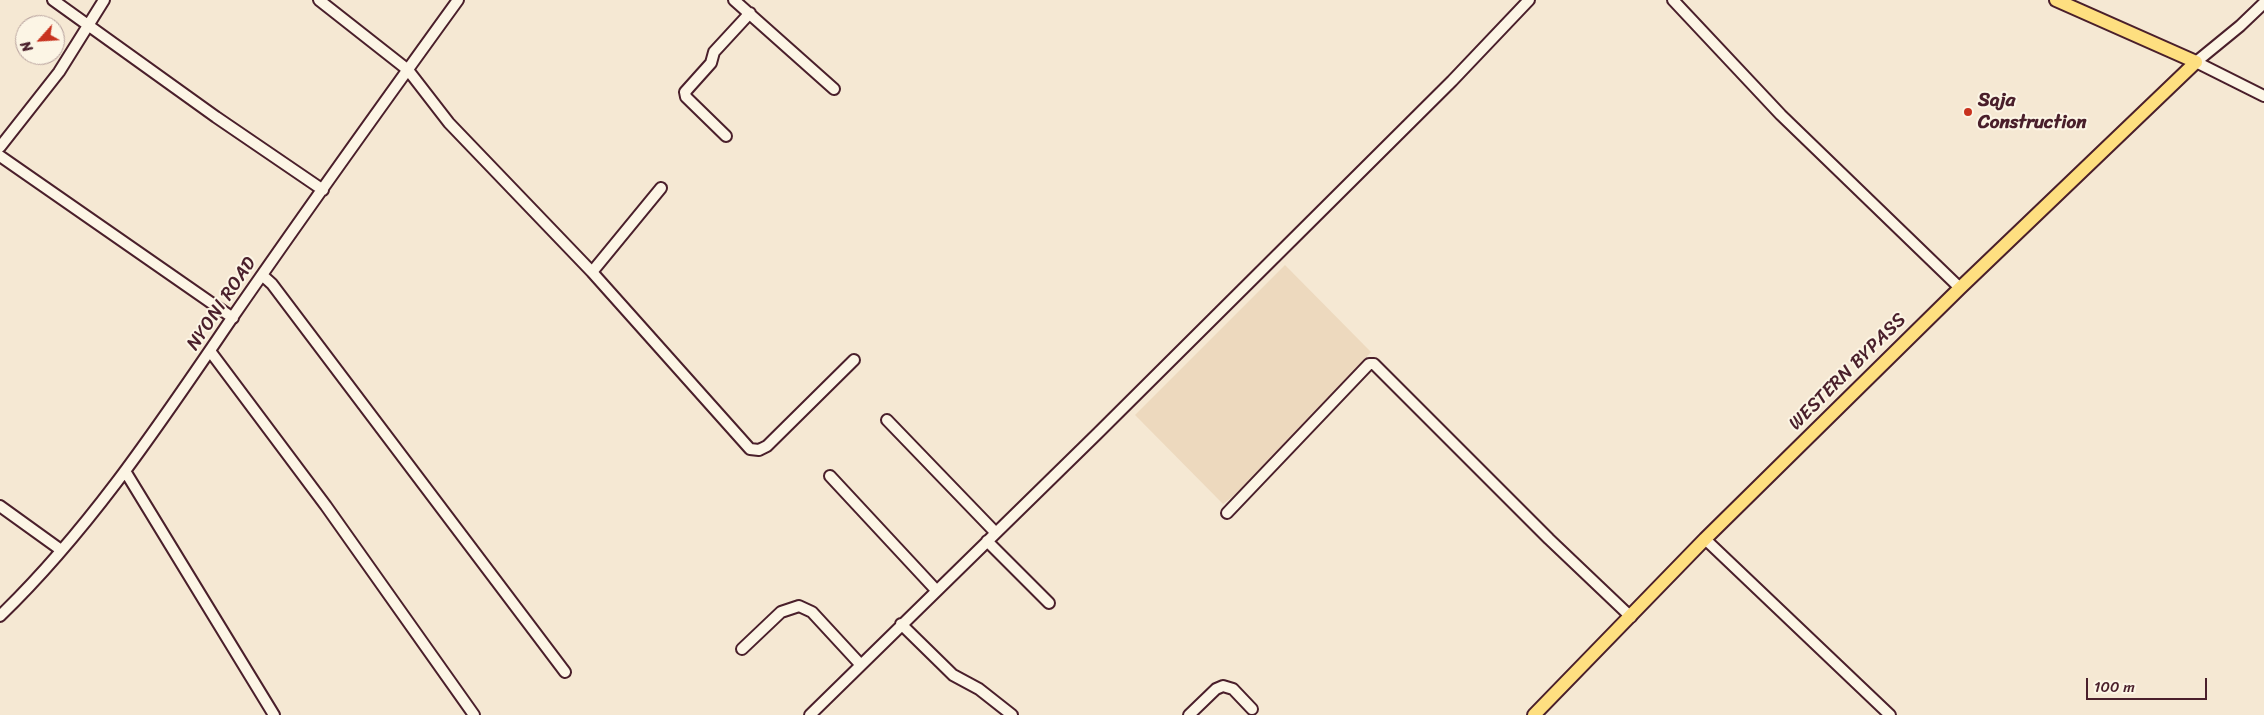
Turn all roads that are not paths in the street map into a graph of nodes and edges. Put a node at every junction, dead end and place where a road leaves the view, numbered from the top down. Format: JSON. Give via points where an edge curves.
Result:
{"nodes":[{"id":1,"x":53,"y":0,"type":"edge"},
{"id":2,"x":104,"y":0,"type":"edge"},
{"id":3,"x":319,"y":0,"type":"edge"},
{"id":4,"x":458,"y":0,"type":"edge"},
{"id":5,"x":734,"y":0,"type":"edge"},
{"id":6,"x":1529,"y":0,"type":"edge"},
{"id":7,"x":1673,"y":0,"type":"edge"},
{"id":8,"x":2056,"y":0,"type":"edge"},
{"id":9,"x":2264,"y":3,"type":"edge"},
{"id":10,"x":750,"y":13,"type":"junction"},
{"id":11,"x":87,"y":24,"type":"junction"},
{"id":12,"x":2196,"y":62,"type":"junction"},
{"id":13,"x":408,"y":70,"type":"junction"},
{"id":14,"x":834,"y":89,"type":"dead end"},
{"id":15,"x":2264,"y":96,"type":"edge"},
{"id":16,"x":726,"y":136,"type":"dead end"},
{"id":17,"x":0,"y":147,"type":"edge"},
{"id":18,"x":0,"y":156,"type":"edge"},
{"id":19,"x":661,"y":188,"type":"dead end"},
{"id":20,"x":323,"y":190,"type":"junction"},
{"id":21,"x":592,"y":272,"type":"junction"},
{"id":22,"x":262,"y":275,"type":"junction"},
{"id":23,"x":1960,"y":288,"type":"junction"},
{"id":24,"x":232,"y":318,"type":"junction"},
{"id":25,"x":210,"y":351,"type":"junction"},
{"id":26,"x":854,"y":360,"type":"dead end"},
{"id":27,"x":887,"y":420,"type":"dead end"},
{"id":28,"x":125,"y":471,"type":"junction"},
{"id":29,"x":830,"y":476,"type":"dead end"},
{"id":30,"x":0,"y":506,"type":"edge"},
{"id":31,"x":1227,"y":513,"type":"dead end"},
{"id":32,"x":995,"y":532,"type":"junction"},
{"id":33,"x":1705,"y":539,"type":"junction"},
{"id":34,"x":987,"y":541,"type":"junction"},
{"id":35,"x":61,"y":550,"type":"junction"},
{"id":36,"x":936,"y":590,"type":"junction"},
{"id":37,"x":1049,"y":603,"type":"dead end"},
{"id":38,"x":0,"y":616,"type":"edge"},
{"id":39,"x":1631,"y":617,"type":"junction"},
{"id":40,"x":901,"y":624,"type":"junction"},
{"id":41,"x":742,"y":649,"type":"dead end"},
{"id":42,"x":860,"y":664,"type":"junction"},
{"id":43,"x":565,"y":672,"type":"dead end"},
{"id":44,"x":1252,"y":709,"type":"dead end"},
{"id":45,"x":274,"y":715,"type":"edge"},
{"id":46,"x":474,"y":715,"type":"edge"},
{"id":47,"x":810,"y":715,"type":"edge"},
{"id":48,"x":1012,"y":715,"type":"edge"},
{"id":49,"x":1189,"y":715,"type":"edge"},
{"id":50,"x":1534,"y":715,"type":"edge"},
{"id":51,"x":1890,"y":715,"type":"edge"}],
"edges":[{"from":1,"to":11,"type":"street"},
{"from":2,"to":11,"type":"street"},
{"from":3,"to":13,"type":"street"},
{"from":4,"to":13,"type":"street","name":"NYONI ROAD"},
{"from":5,"to":10,"type":"street"},
{"from":6,"to":32,"type":"street","via":[[1452,81]]},
{"from":7,"to":23,"type":"street","via":[[1780,115]]},
{"from":8,"to":12,"type":"main road"},
{"from":9,"to":12,"type":"street"},
{"from":10,"to":14,"type":"street"},
{"from":10,"to":16,"type":"street","via":[[714,52],[712,63],[685,92],[686,97]]},
{"from":11,"to":17,"type":"street","via":[[59,72]]},
{"from":11,"to":20,"type":"street"},
{"from":12,"to":15,"type":"street"},
{"from":12,"to":23,"type":"main road","name":"WESTERN BYPASS"},
{"from":13,"to":20,"type":"street","name":"NYONI ROAD"},
{"from":13,"to":21,"type":"street","via":[[448,123]]},
{"from":18,"to":24,"type":"street"},
{"from":19,"to":21,"type":"street"},
{"from":20,"to":22,"type":"street","name":"NYONI ROAD"},
{"from":21,"to":26,"type":"street","via":[[754,451],[767,446]]},
{"from":22,"to":24,"type":"street","name":"NYONI ROAD"},
{"from":22,"to":43,"type":"street","via":[[344,378]]},
{"from":23,"to":33,"type":"main road","name":"WESTERN BYPASS"},
{"from":24,"to":25,"type":"street","name":"NYONI ROAD"},
{"from":25,"to":28,"type":"street","name":"NYONI ROAD"},
{"from":25,"to":46,"type":"street","via":[[326,506]]},
{"from":27,"to":32,"type":"street"},
{"from":28,"to":35,"type":"street","name":"NYONI ROAD"},
{"from":28,"to":45,"type":"street"},
{"from":29,"to":36,"type":"street"},
{"from":30,"to":35,"type":"street"},
{"from":31,"to":39,"type":"street","via":[[1369,364],[1374,364]]},
{"from":32,"to":34,"type":"street"},
{"from":33,"to":39,"type":"main road","name":"WESTERN BYPASS"},
{"from":33,"to":51,"type":"street"},
{"from":34,"to":36,"type":"street"},
{"from":34,"to":37,"type":"street"},
{"from":35,"to":38,"type":"street","name":"NYONI ROAD"},
{"from":36,"to":40,"type":"street"},
{"from":39,"to":50,"type":"main road","name":"WESTERN BYPASS"},
{"from":40,"to":42,"type":"street"},
{"from":40,"to":48,"type":"street","via":[[953,675],[979,689]]},
{"from":41,"to":42,"type":"street","via":[[781,612],[799,606],[812,612]]},
{"from":42,"to":47,"type":"street"},
{"from":44,"to":49,"type":"street","via":[[1233,689],[1223,686]]}]}
